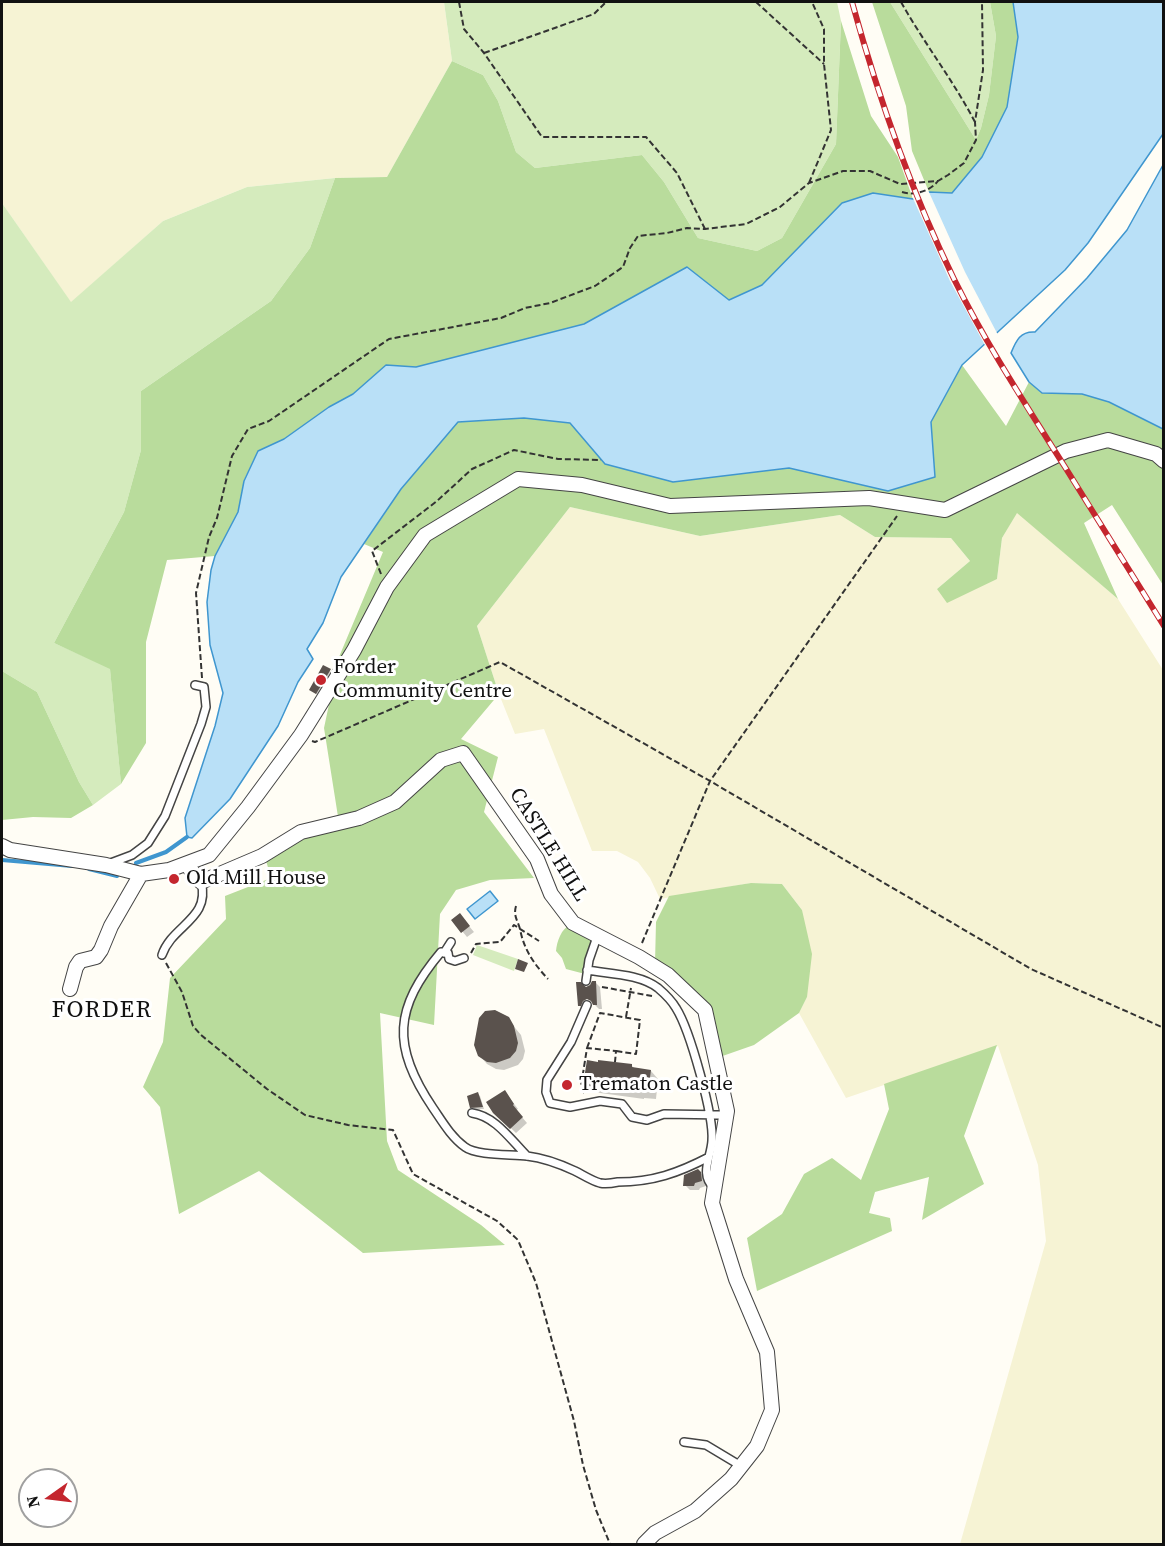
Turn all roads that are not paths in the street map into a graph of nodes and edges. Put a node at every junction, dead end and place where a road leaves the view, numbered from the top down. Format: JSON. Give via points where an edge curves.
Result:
{"nodes":[{"id":1,"x":1164,"y":461,"type":"edge"},
{"id":2,"x":195,"y":685,"type":"dead end"},
{"id":3,"x":2,"y":850,"type":"edge"},
{"id":4,"x":186,"y":864,"type":"junction"},
{"id":5,"x":106,"y":865,"type":"junction"},
{"id":6,"x":141,"y":874,"type":"junction"},
{"id":7,"x":201,"y":882,"type":"junction"},
{"id":8,"x":597,"y":937,"type":"junction"},
{"id":9,"x":451,"y":942,"type":"dead end"},
{"id":10,"x":444,"y":953,"type":"junction"},
{"id":11,"x":162,"y":955,"type":"road end"},
{"id":12,"x":464,"y":958,"type":"road end"},
{"id":13,"x":587,"y":970,"type":"junction"},
{"id":14,"x":586,"y":981,"type":"dead end"},
{"id":15,"x":70,"y":989,"type":"dead end"},
{"id":16,"x":587,"y":1005,"type":"dead end"},
{"id":17,"x":472,"y":1113,"type":"dead end"},
{"id":18,"x":709,"y":1114,"type":"junction"},
{"id":19,"x":726,"y":1115,"type":"junction"},
{"id":20,"x":527,"y":1156,"type":"junction"},
{"id":21,"x":709,"y":1157,"type":"junction"},
{"id":22,"x":714,"y":1188,"type":"junction"},
{"id":23,"x":684,"y":1442,"type":"dead end"},
{"id":24,"x":741,"y":1466,"type":"junction"},
{"id":25,"x":644,"y":1545,"type":"edge"}],
"edges":[{"from":1,"to":4,"type":"street","via":[[1156,454],[1108,440],[1066,451],[945,510],[869,498],[670,506],[582,485],[518,479],[425,535],[387,587],[354,650],[301,735],[209,855]]},
{"from":2,"to":5,"type":"lane","via":[[204,687],[206,707],[165,816],[148,843],[132,855]]},
{"from":3,"to":5,"type":"street"},
{"from":4,"to":6,"type":"street"},
{"from":4,"to":7,"type":"street"},
{"from":5,"to":6,"type":"street"},
{"from":6,"to":15,"type":"street","via":[[101,950],[76,967]]},
{"from":7,"to":8,"type":"street","name":"CASTLE HILL","via":[[262,856],[301,832],[359,818],[396,802],[441,760],[464,753],[537,859],[551,894],[573,923]]},
{"from":7,"to":11,"type":"lane","via":[[199,910],[166,944]]},
{"from":8,"to":13,"type":"lane"},
{"from":8,"to":19,"type":"street","name":"CASTLE HILL","via":[[668,975],[705,1010]]},
{"from":9,"to":10,"type":"lane"},
{"from":10,"to":12,"type":"lane","via":[[455,961]]},
{"from":10,"to":20,"type":"lane","via":[[427,968],[410,997],[402,1023],[411,1072],[450,1132],[466,1148]]},
{"from":13,"to":14,"type":"lane"},
{"from":13,"to":18,"type":"lane","via":[[645,980],[669,999],[678,1010],[692,1045]]},
{"from":16,"to":18,"type":"lane","via":[[571,1042],[547,1080],[550,1103],[570,1107],[600,1101],[622,1104],[632,1117],[647,1120],[664,1114]]},
{"from":17,"to":20,"type":"lane","via":[[491,1119]]},
{"from":18,"to":19,"type":"lane"},
{"from":18,"to":21,"type":"lane"},
{"from":19,"to":22,"type":"street"},
{"from":20,"to":21,"type":"lane","via":[[561,1164],[600,1183],[663,1177]]},
{"from":21,"to":22,"type":"lane","via":[[706,1177]]},
{"from":22,"to":24,"type":"street","via":[[712,1203],[736,1279],[767,1352],[772,1410],[757,1446]]},
{"from":23,"to":24,"type":"lane","via":[[706,1445]]},
{"from":24,"to":25,"type":"street","via":[[695,1510],[655,1533]]}]}
